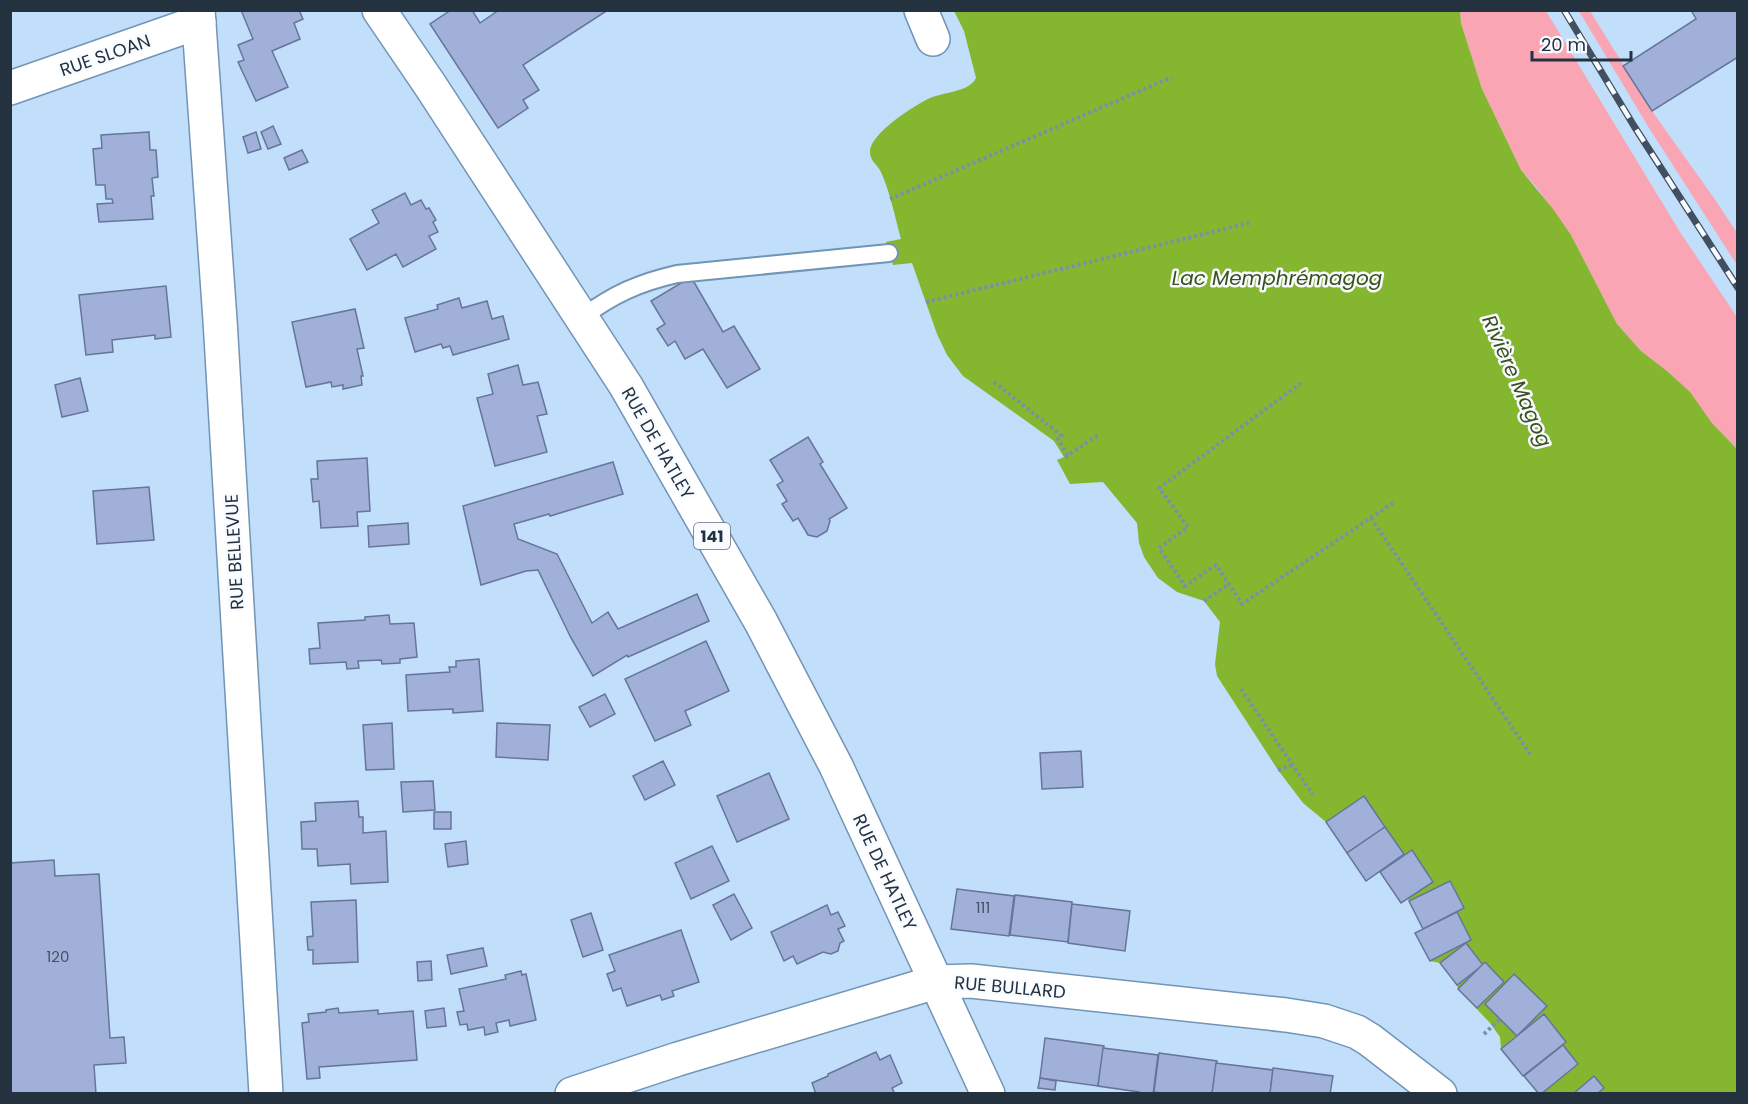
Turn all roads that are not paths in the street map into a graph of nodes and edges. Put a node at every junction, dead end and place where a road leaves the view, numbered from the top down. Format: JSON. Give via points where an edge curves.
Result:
{"nodes":[{"id":1,"x":379,"y":10,"type":"edge"},
{"id":2,"x":198,"y":16,"type":"edge"},
{"id":3,"x":10,"y":88,"type":"edge"},
{"id":4,"x":889,"y":253,"type":"dead end"},
{"id":5,"x":581,"y":318,"type":"junction"},
{"id":6,"x":936,"y":982,"type":"junction"},
{"id":7,"x":266,"y":1094,"type":"edge"},
{"id":8,"x":572,"y":1094,"type":"edge"},
{"id":9,"x":988,"y":1094,"type":"edge"},
{"id":10,"x":1440,"y":1094,"type":"edge"}],
"edges":[{"from":1,"to":5,"type":"street","name":"RUE DE HATLEY","number":"141"},
{"from":2,"to":3,"type":"street","name":"RUE SLOAN"},
{"from":2,"to":7,"type":"street","name":"RUE BELLEVUE"},
{"from":4,"to":5,"type":"lane","via":[[677,274],[626,290]]},
{"from":5,"to":6,"type":"street","name":"RUE DE HATLEY","number":"141","via":[[626,387],[761,622],[836,766]]},
{"from":6,"to":8,"type":"street","name":"RUE BULLARD"},
{"from":6,"to":9,"type":"street","name":"RUE DE HATLEY","number":"141"},
{"from":6,"to":10,"type":"street","name":"RUE BULLARD","via":[[971,981],[1324,1021],[1370,1040]]}]}
